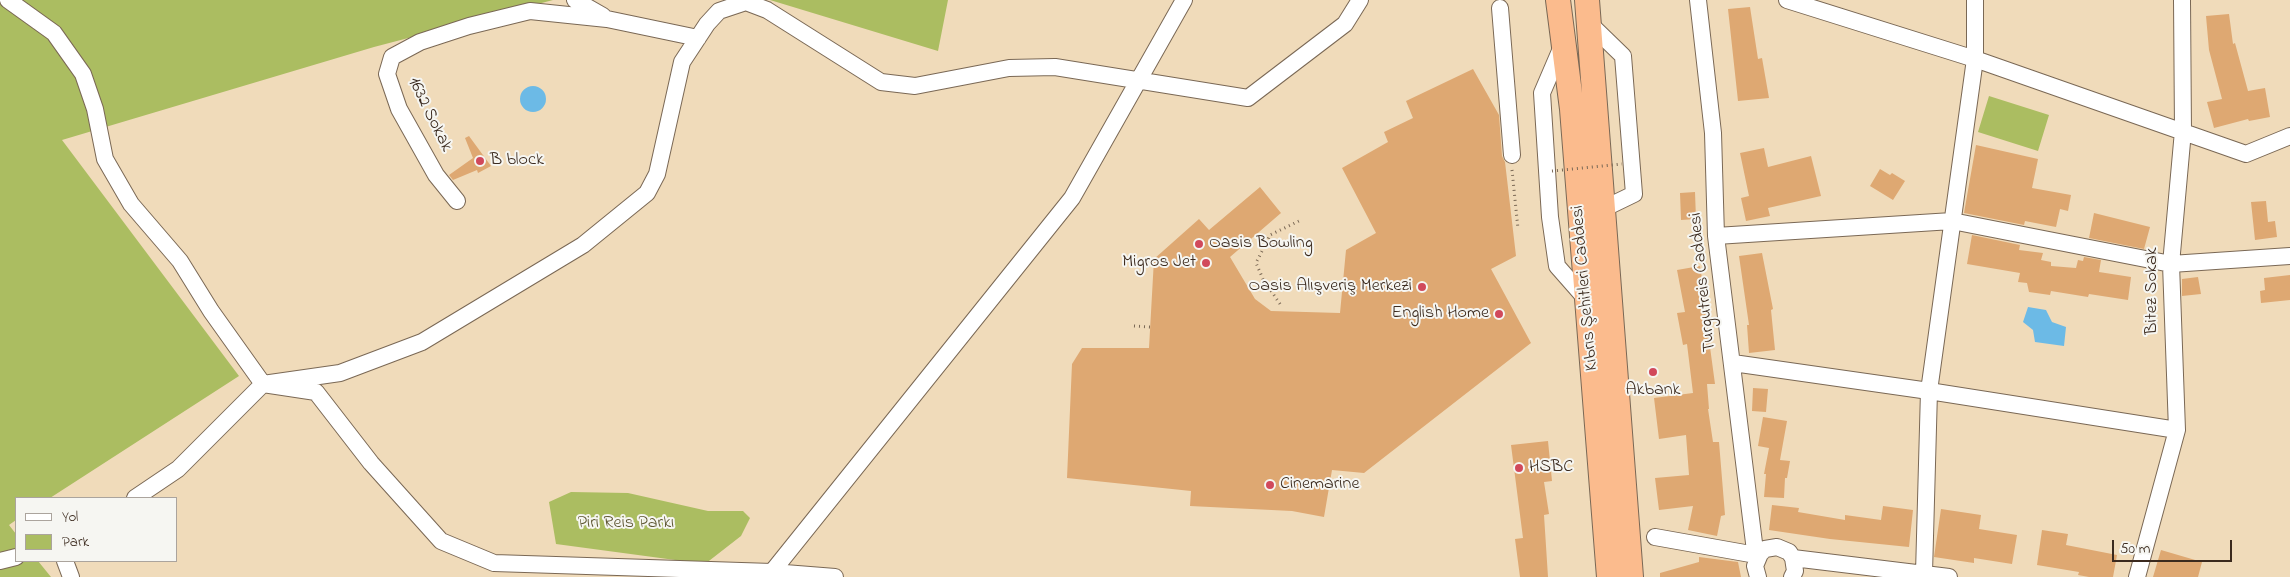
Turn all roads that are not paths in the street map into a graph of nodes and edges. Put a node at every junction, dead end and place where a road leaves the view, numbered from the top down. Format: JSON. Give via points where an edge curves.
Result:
{"nodes":[{"id":1,"x":8,"y":0,"type":"edge"},
{"id":2,"x":575,"y":0,"type":"edge"},
{"id":3,"x":1184,"y":0,"type":"edge"},
{"id":4,"x":1360,"y":0,"type":"edge"},
{"id":5,"x":1558,"y":0,"type":"edge"},
{"id":6,"x":1587,"y":0,"type":"edge"},
{"id":7,"x":1698,"y":0,"type":"edge"},
{"id":8,"x":1787,"y":0,"type":"edge"},
{"id":9,"x":1975,"y":0,"type":"edge"},
{"id":10,"x":2182,"y":0,"type":"edge"},
{"id":11,"x":1500,"y":8,"type":"dead end"},
{"id":12,"x":607,"y":18,"type":"junction"},
{"id":13,"x":1590,"y":24,"type":"junction"},
{"id":14,"x":698,"y":38,"type":"junction"},
{"id":15,"x":1975,"y":59,"type":"junction"},
{"id":16,"x":1137,"y":80,"type":"junction"},
{"id":17,"x":2182,"y":131,"type":"junction"},
{"id":18,"x":2290,"y":136,"type":"edge"},
{"id":19,"x":1512,"y":158,"type":"road end"},
{"id":20,"x":457,"y":201,"type":"dead end"},
{"id":21,"x":1603,"y":210,"type":"junction"},
{"id":22,"x":1952,"y":221,"type":"junction"},
{"id":23,"x":1716,"y":236,"type":"junction"},
{"id":24,"x":2290,"y":256,"type":"edge"},
{"id":25,"x":2171,"y":264,"type":"junction"},
{"id":26,"x":1733,"y":363,"type":"junction"},
{"id":27,"x":263,"y":384,"type":"junction"},
{"id":28,"x":1929,"y":391,"type":"junction"},
{"id":29,"x":2176,"y":430,"type":"junction"},
{"id":30,"x":136,"y":497,"type":"edge"},
{"id":31,"x":1754,"y":534,"type":"junction"},
{"id":32,"x":1656,"y":537,"type":"dead end"},
{"id":33,"x":1771,"y":547,"type":"junction"},
{"id":34,"x":1756,"y":557,"type":"junction"},
{"id":35,"x":1793,"y":558,"type":"junction"},
{"id":36,"x":65,"y":562,"type":"edge"},
{"id":37,"x":1825,"y":562,"type":"junction"},
{"id":38,"x":772,"y":572,"type":"junction"},
{"id":39,"x":1924,"y":572,"type":"junction"},
{"id":40,"x":71,"y":577,"type":"edge"},
{"id":41,"x":835,"y":577,"type":"edge"},
{"id":42,"x":1609,"y":577,"type":"edge"},
{"id":43,"x":1631,"y":577,"type":"edge"},
{"id":44,"x":1758,"y":577,"type":"edge"},
{"id":45,"x":1792,"y":577,"type":"edge"},
{"id":46,"x":1949,"y":577,"type":"edge"},
{"id":47,"x":2137,"y":577,"type":"edge"}],
"edges":[{"from":1,"to":27,"type":"street","via":[[54,33],[83,74],[95,109],[105,159],[131,204],[180,261]]},
{"from":2,"to":12,"type":"street"},
{"from":3,"to":16,"type":"street"},
{"from":4,"to":16,"type":"street","via":[[1345,24],[1248,98]]},
{"from":5,"to":42,"type":"highway","name":"Kıbrıs Şehitleri Caddesi","via":[[1572,109]]},
{"from":6,"to":13,"type":"highway","name":"Kıbrıs Şehitleri Caddesi"},
{"from":7,"to":23,"type":"street","name":"Turgutreis Caddesi","via":[[1713,133]]},
{"from":8,"to":15,"type":"street"},
{"from":9,"to":15,"type":"street"},
{"from":10,"to":17,"type":"street","name":"Bitez Sokak"},
{"from":11,"to":19,"type":"street"},
{"from":12,"to":14,"type":"street","name":"1632 Sokak"},
{"from":12,"to":20,"type":"street","name":"1632 Sokak","via":[[530,11],[420,42],[392,57],[387,74],[399,108],[436,175]]},
{"from":13,"to":21,"type":"highway","name":"Kıbrıs Şehitleri Caddesi"},
{"from":13,"to":21,"type":"street","via":[[1623,56],[1634,194]]},
{"from":14,"to":16,"type":"street","via":[[719,11],[746,2],[767,10],[881,82],[916,86],[1009,68],[1055,68]]},
{"from":14,"to":27,"type":"street","via":[[682,62],[657,174],[647,193],[583,245],[422,342],[340,373]]},
{"from":15,"to":17,"type":"street"},
{"from":15,"to":22,"type":"street"},
{"from":16,"to":38,"type":"street","via":[[1072,198]]},
{"from":17,"to":18,"type":"street","via":[[2246,154]]},
{"from":17,"to":25,"type":"street","name":"Bitez Sokak"},
{"from":21,"to":43,"type":"highway","name":"Kıbrıs Şehitleri Caddesi"},
{"from":22,"to":23,"type":"street"},
{"from":22,"to":25,"type":"street"},
{"from":22,"to":28,"type":"street"},
{"from":23,"to":26,"type":"street","name":"Turgutreis Caddesi"},
{"from":24,"to":25,"type":"street"},
{"from":25,"to":29,"type":"street","name":"Bitez Sokak"},
{"from":26,"to":28,"type":"street"},
{"from":26,"to":31,"type":"street","name":"Turgutreis Caddesi"},
{"from":27,"to":30,"type":"street","via":[[178,469]]},
{"from":27,"to":38,"type":"street","via":[[316,392],[371,463],[441,541],[494,563]]},
{"from":28,"to":29,"type":"street"},
{"from":28,"to":39,"type":"street"},
{"from":29,"to":47,"type":"street","name":"Bitez Sokak"},
{"from":31,"to":33,"type":"street"},
{"from":31,"to":34,"type":"street","name":"Turgutreis Caddesi"},
{"from":32,"to":34,"type":"street"},
{"from":33,"to":34,"type":"street"},
{"from":33,"to":35,"type":"street","via":[[1784,548]]},
{"from":34,"to":44,"type":"street","name":"Turgutreis Caddesi"},
{"from":35,"to":37,"type":"street"},
{"from":35,"to":45,"type":"street","via":[[1795,571]]},
{"from":36,"to":40,"type":"street"},
{"from":37,"to":39,"type":"street"},
{"from":37,"to":45,"type":"street"},
{"from":38,"to":41,"type":"street"},
{"from":39,"to":46,"type":"street"}]}
